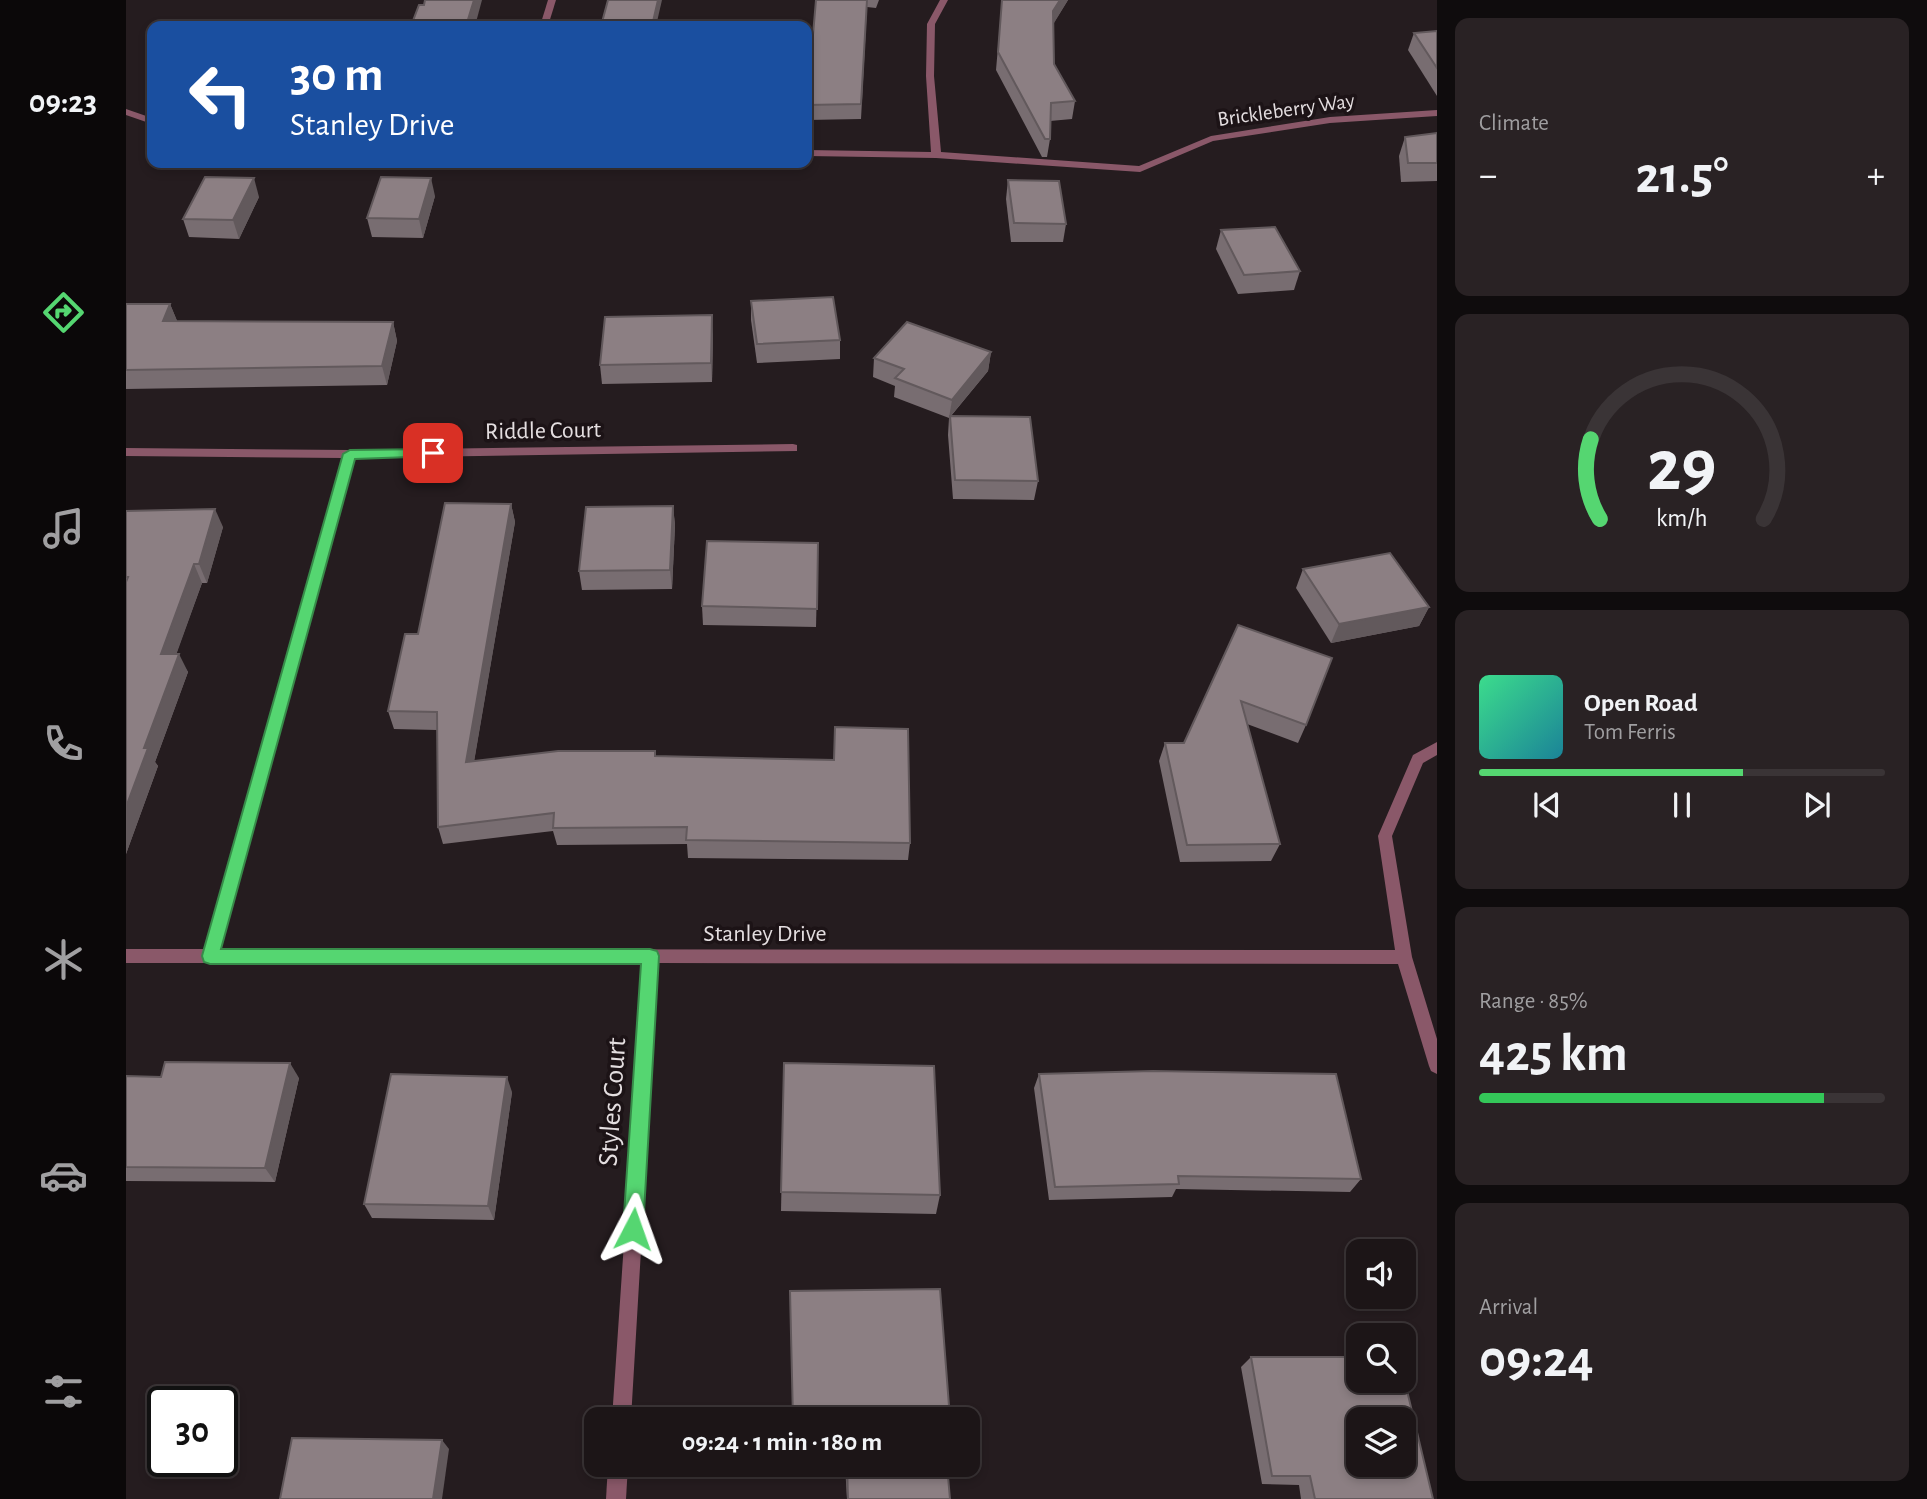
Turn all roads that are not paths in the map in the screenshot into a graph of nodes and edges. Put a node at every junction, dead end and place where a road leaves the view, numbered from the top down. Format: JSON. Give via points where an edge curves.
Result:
{"nodes":[{"id":1,"x":552,"y":0,"type":"edge"},
{"id":2,"x":944,"y":0,"type":"edge"},
{"id":3,"x":546,"y":21,"type":"edge"},
{"id":4,"x":126,"y":111,"type":"edge"},
{"id":5,"x":1437,"y":113,"type":"edge"},
{"id":6,"x":147,"y":119,"type":"edge"},
{"id":7,"x":812,"y":153,"type":"edge"},
{"id":8,"x":936,"y":155,"type":"junction"},
{"id":9,"x":793,"y":448,"type":"dead end"},
{"id":10,"x":126,"y":452,"type":"edge"},
{"id":11,"x":350,"y":454,"type":"junction"},
{"id":12,"x":1437,"y":748,"type":"edge"},
{"id":13,"x":126,"y":956,"type":"edge"},
{"id":14,"x":210,"y":956,"type":"junction"},
{"id":15,"x":650,"y":956,"type":"junction"},
{"id":16,"x":1404,"y":957,"type":"junction"},
{"id":17,"x":1437,"y":1066,"type":"edge"},
{"id":18,"x":622,"y":1407,"type":"edge"},
{"id":19,"x":617,"y":1477,"type":"edge"},
{"id":20,"x":616,"y":1499,"type":"edge"}],
"edges":[{"from":1,"to":3,"type":"street"},
{"from":2,"to":8,"type":"street","via":[[931,24]]},
{"from":4,"to":6,"type":"street"},
{"from":5,"to":8,"type":"street","name":"Brickleberry Way","via":[[1330,120],[1211,139],[1140,169]]},
{"from":7,"to":8,"type":"street","name":"Brickleberry Way"},
{"from":9,"to":11,"type":"street","name":"Riddle Court"},
{"from":10,"to":11,"type":"street","name":"Riddle Court"},
{"from":11,"to":14,"type":"street"},
{"from":12,"to":16,"type":"street","via":[[1418,759],[1385,836]]},
{"from":13,"to":14,"type":"street","name":"Stanley Drive"},
{"from":14,"to":15,"type":"street","name":"Stanley Drive"},
{"from":15,"to":16,"type":"street","name":"Stanley Drive"},
{"from":15,"to":18,"type":"street","name":"Styles Court"},
{"from":16,"to":17,"type":"street"},
{"from":19,"to":20,"type":"street"}]}
